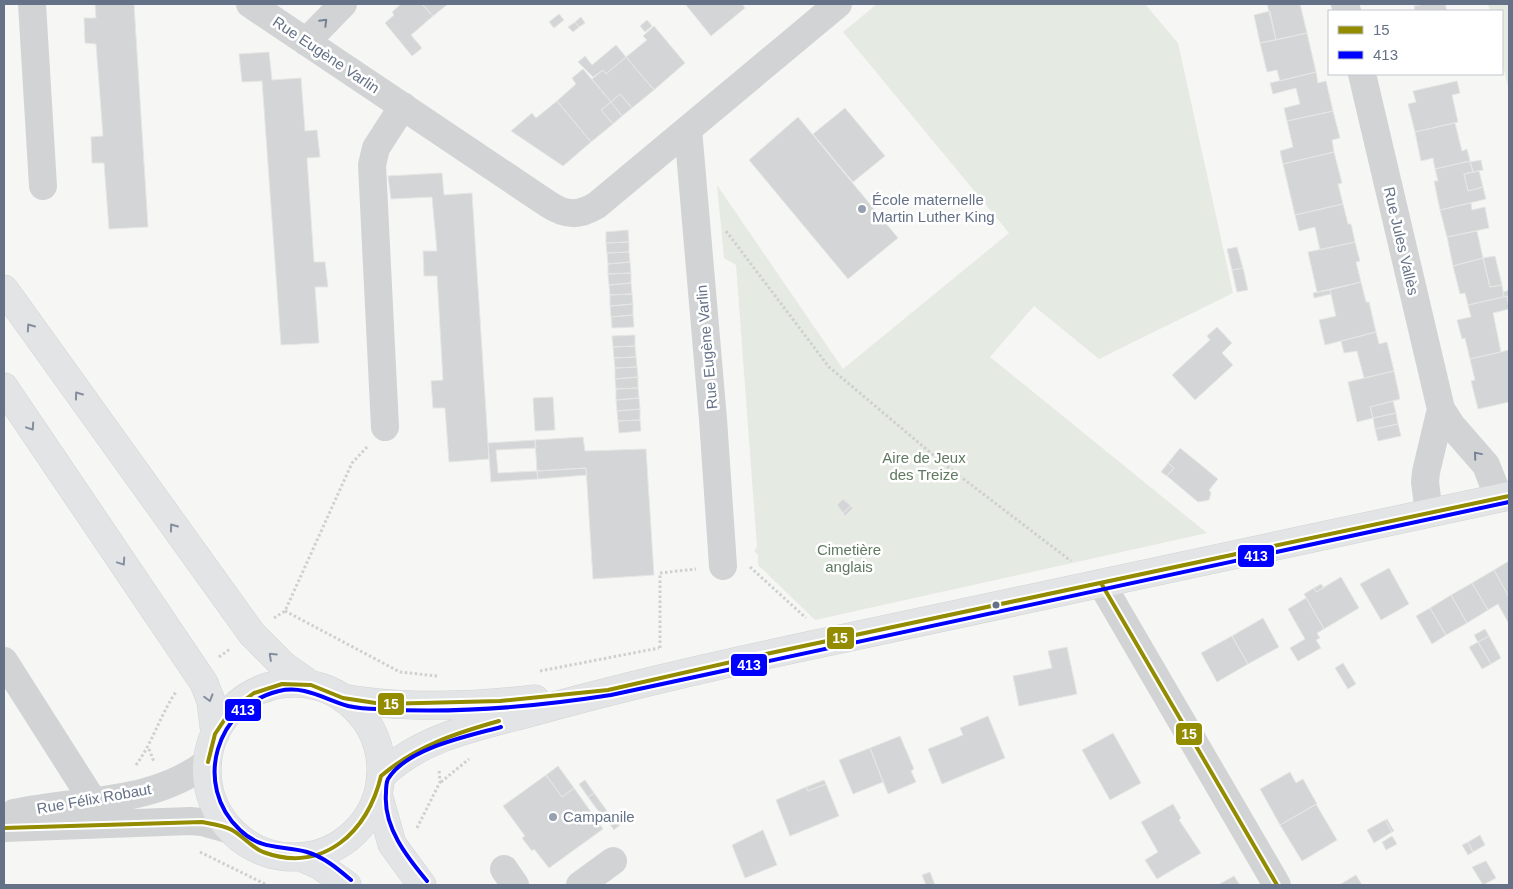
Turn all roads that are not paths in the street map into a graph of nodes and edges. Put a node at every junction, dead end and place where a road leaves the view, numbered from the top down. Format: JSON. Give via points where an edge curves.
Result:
{"nodes":[{"id":1,"x":32,"y":4,"type":"edge"},
{"id":2,"x":250,"y":4,"type":"edge"},
{"id":3,"x":343,"y":4,"type":"edge"},
{"id":4,"x":838,"y":4,"type":"edge"},
{"id":5,"x":306,"y":42,"type":"junction"},
{"id":6,"x":1362,"y":75,"type":"edge"},
{"id":7,"x":403,"y":106,"type":"junction"},
{"id":8,"x":688,"y":129,"type":"junction"},
{"id":9,"x":43,"y":186,"type":"dead end"},
{"id":10,"x":4,"y":289,"type":"edge"},
{"id":11,"x":4,"y":386,"type":"edge"},
{"id":12,"x":1441,"y":409,"type":"junction"},
{"id":13,"x":385,"y":427,"type":"road end"},
{"id":14,"x":1504,"y":497,"type":"edge"},
{"id":15,"x":1429,"y":513,"type":"junction"},
{"id":16,"x":723,"y":566,"type":"road end"},
{"id":17,"x":1090,"y":585,"type":"junction"},
{"id":18,"x":4,"y":661,"type":"edge"},
{"id":19,"x":311,"y":685,"type":"junction"},
{"id":20,"x":608,"y":690,"type":"junction"},
{"id":21,"x":343,"y":698,"type":"junction"},
{"id":22,"x":215,"y":734,"type":"junction"},
{"id":23,"x":208,"y":762,"type":"junction"},
{"id":24,"x":380,"y":785,"type":"junction"},
{"id":25,"x":94,"y":801,"type":"junction"},
{"id":26,"x":4,"y":816,"type":"edge"},
{"id":27,"x":4,"y":828,"type":"edge"},
{"id":28,"x":231,"y":830,"type":"junction"},
{"id":29,"x":301,"y":857,"type":"junction"},
{"id":30,"x":613,"y":861,"type":"dead end"},
{"id":31,"x":347,"y":885,"type":"edge"},
{"id":32,"x":422,"y":885,"type":"edge"},
{"id":33,"x":580,"y":885,"type":"edge"},
{"id":34,"x":1277,"y":885,"type":"edge"}],
"edges":[{"from":1,"to":9,"type":"street"},
{"from":2,"to":5,"type":"street","name":"Rue Eugène Varlin"},
{"from":5,"to":3,"type":"street","one_way":true},
{"from":4,"to":8,"type":"street","name":"Rue Eugène Varlin"},
{"from":5,"to":7,"type":"street","name":"Rue Eugène Varlin"},
{"from":6,"to":12,"type":"street","name":"Rue Jules Vallès"},
{"from":7,"to":8,"type":"street","name":"Rue Eugène Varlin","via":[[548,204],[568,213],[580,214],[597,205]]},
{"from":7,"to":13,"type":"street","via":[[376,148],[372,165]]},
{"from":8,"to":16,"type":"street","name":"Rue Eugène Varlin"},
{"from":19,"to":10,"type":"main road","one_way":true,"via":[[283,665],[252,634]]},
{"from":11,"to":22,"type":"main road","one_way":true,"via":[[197,672],[211,701]]},
{"from":14,"to":12,"type":"street","name":"Rue Jules Vallès","one_way":true,"via":[[1486,465]]},
{"from":12,"to":15,"type":"street","name":"Rue Jules Vallès","via":[[1426,472]]},
{"from":14,"to":15,"type":"main road"},
{"from":15,"to":17,"type":"main road"},
{"from":17,"to":20,"type":"main road"},
{"from":17,"to":34,"type":"street"},
{"from":18,"to":25,"type":"street"},
{"from":19,"to":21,"type":"main road"},
{"from":19,"to":22,"type":"main road","via":[[282,684],[254,693],[231,710]]},
{"from":20,"to":21,"type":"main road","via":[[529,700],[461,703],[382,704]]},
{"from":20,"to":24,"type":"main road","via":[[428,743],[401,758]]},
{"from":21,"to":24,"type":"main road","via":[[373,732],[379,749]]},
{"from":22,"to":23,"type":"main road"},
{"from":23,"to":25,"type":"street","name":"Rue Félix Robaut","via":[[185,778],[163,787]]},
{"from":23,"to":28,"type":"main road","via":[[212,799]]},
{"from":24,"to":29,"type":"main road","via":[[366,820],[345,841],[320,854]]},
{"from":24,"to":32,"type":"main road","via":[[392,844]]},
{"from":25,"to":26,"type":"street","name":"Rue Félix Robaut"},
{"from":27,"to":28,"type":"street","name":"Rue Félix Robaut","via":[[190,821]]},
{"from":28,"to":29,"type":"main road","via":[[263,851]]},
{"from":29,"to":31,"type":"main road","via":[[319,864]]},
{"from":30,"to":33,"type":"street"}]}
